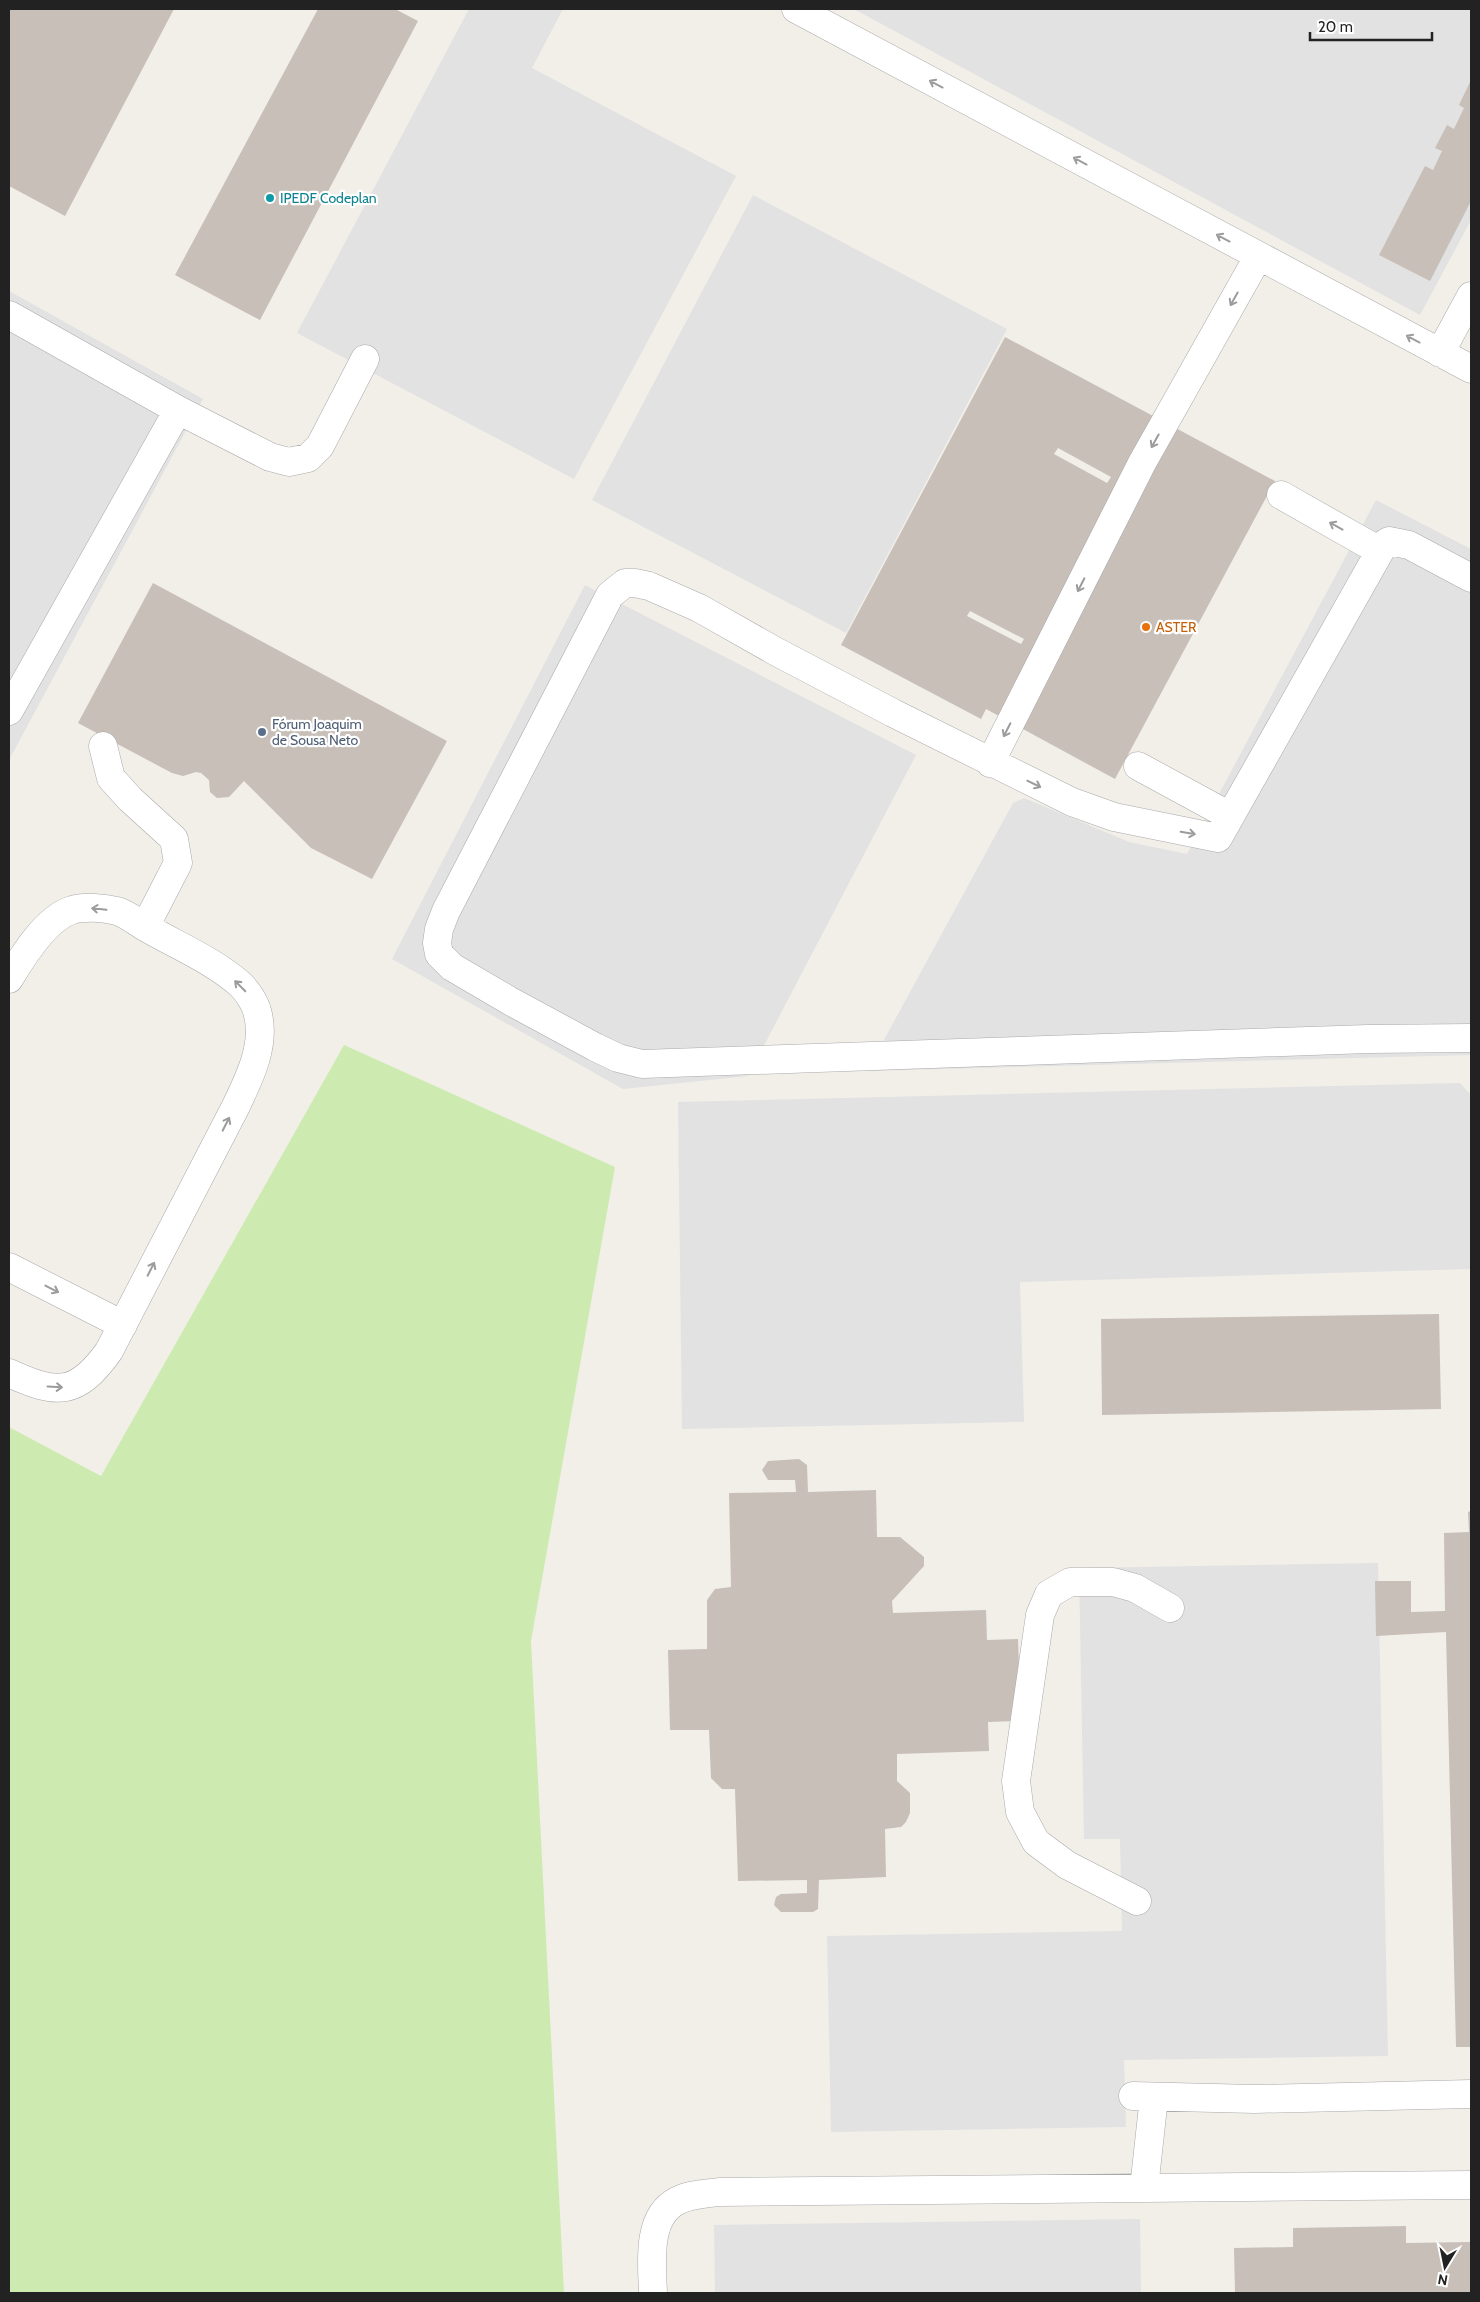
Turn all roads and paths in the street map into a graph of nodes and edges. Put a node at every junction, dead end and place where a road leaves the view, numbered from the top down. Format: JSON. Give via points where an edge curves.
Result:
{"nodes":[{"id":1,"x":796,"y":9,"type":"edge"},
{"id":2,"x":1258,"y":257,"type":"junction"},
{"id":3,"x":1471,"y":296,"type":"edge"},
{"id":4,"x":9,"y":315,"type":"edge"},
{"id":5,"x":1440,"y":354,"type":"junction"},
{"id":6,"x":366,"y":359,"type":"dead end"},
{"id":7,"x":1471,"y":369,"type":"edge"},
{"id":8,"x":178,"y":410,"type":"junction"},
{"id":9,"x":1281,"y":495,"type":"dead end"},
{"id":10,"x":1378,"y":550,"type":"junction"},
{"id":11,"x":1471,"y":578,"type":"edge"},
{"id":12,"x":9,"y":712,"type":"edge"},
{"id":13,"x":103,"y":746,"type":"dead end"},
{"id":14,"x":990,"y":763,"type":"junction"},
{"id":15,"x":1138,"y":766,"type":"dead end"},
{"id":16,"x":1224,"y":827,"type":"junction"},
{"id":17,"x":145,"y":927,"type":"junction"},
{"id":18,"x":9,"y":979,"type":"edge"},
{"id":19,"x":1471,"y":1038,"type":"edge"},
{"id":20,"x":9,"y":1267,"type":"edge"},
{"id":21,"x":122,"y":1325,"type":"junction"},
{"id":22,"x":9,"y":1373,"type":"edge"},
{"id":23,"x":1170,"y":1608,"type":"dead end"},
{"id":24,"x":1137,"y":1901,"type":"dead end"},
{"id":25,"x":1471,"y":2094,"type":"edge"},
{"id":26,"x":1471,"y":2185,"type":"edge"},
{"id":27,"x":1144,"y":2188,"type":"junction"},
{"id":28,"x":654,"y":2293,"type":"edge"}],
"edges":[{"from":2,"to":1,"type":"street","one_way":true},
{"from":5,"to":2,"type":"street","one_way":true},
{"from":2,"to":14,"type":"street","one_way":true,"via":[[1142,463]]},
{"from":3,"to":5,"type":"street"},
{"from":4,"to":8,"type":"street"},
{"from":5,"to":7,"type":"street"},
{"from":6,"to":8,"type":"street","via":[[320,446],[308,458],[289,462],[270,457]]},
{"from":8,"to":12,"type":"street"},
{"from":10,"to":9,"type":"street","one_way":true},
{"from":10,"to":11,"type":"street","via":[[1389,541],[1409,545]]},
{"from":10,"to":16,"type":"street"},
{"from":13,"to":17,"type":"street","via":[[111,778],[174,839],[178,863]]},
{"from":14,"to":16,"type":"street","one_way":true,"via":[[1072,802],[1114,817]]},
{"from":14,"to":19,"type":"street","via":[[699,608],[649,586],[625,583],[610,595],[446,911],[436,943],[439,954],[452,967],[510,1001],[618,1058],[642,1064]]},
{"from":15,"to":16,"type":"street"},
{"from":17,"to":18,"type":"street","one_way":true,"via":[[118,911],[73,910],[59,916],[43,933],[24,954]]},
{"from":21,"to":17,"type":"street","one_way":true,"via":[[249,1078],[261,1029],[257,1009],[242,986],[218,968]]},
{"from":20,"to":21,"type":"street","one_way":true},
{"from":22,"to":21,"type":"street","one_way":true,"via":[[36,1386],[60,1389],[79,1384],[100,1363]]},
{"from":23,"to":24,"type":"street","via":[[1135,1588],[1113,1582],[1070,1582],[1049,1594],[1040,1615],[1016,1781],[1020,1812],[1036,1842],[1067,1865]]},
{"from":25,"to":27,"type":"street","via":[[1255,2099],[1144,2096]]},
{"from":26,"to":27,"type":"street"},
{"from":27,"to":28,"type":"street","via":[[719,2192],[696,2195],[677,2201],[662,2214],[655,2234],[652,2263]]}]}
